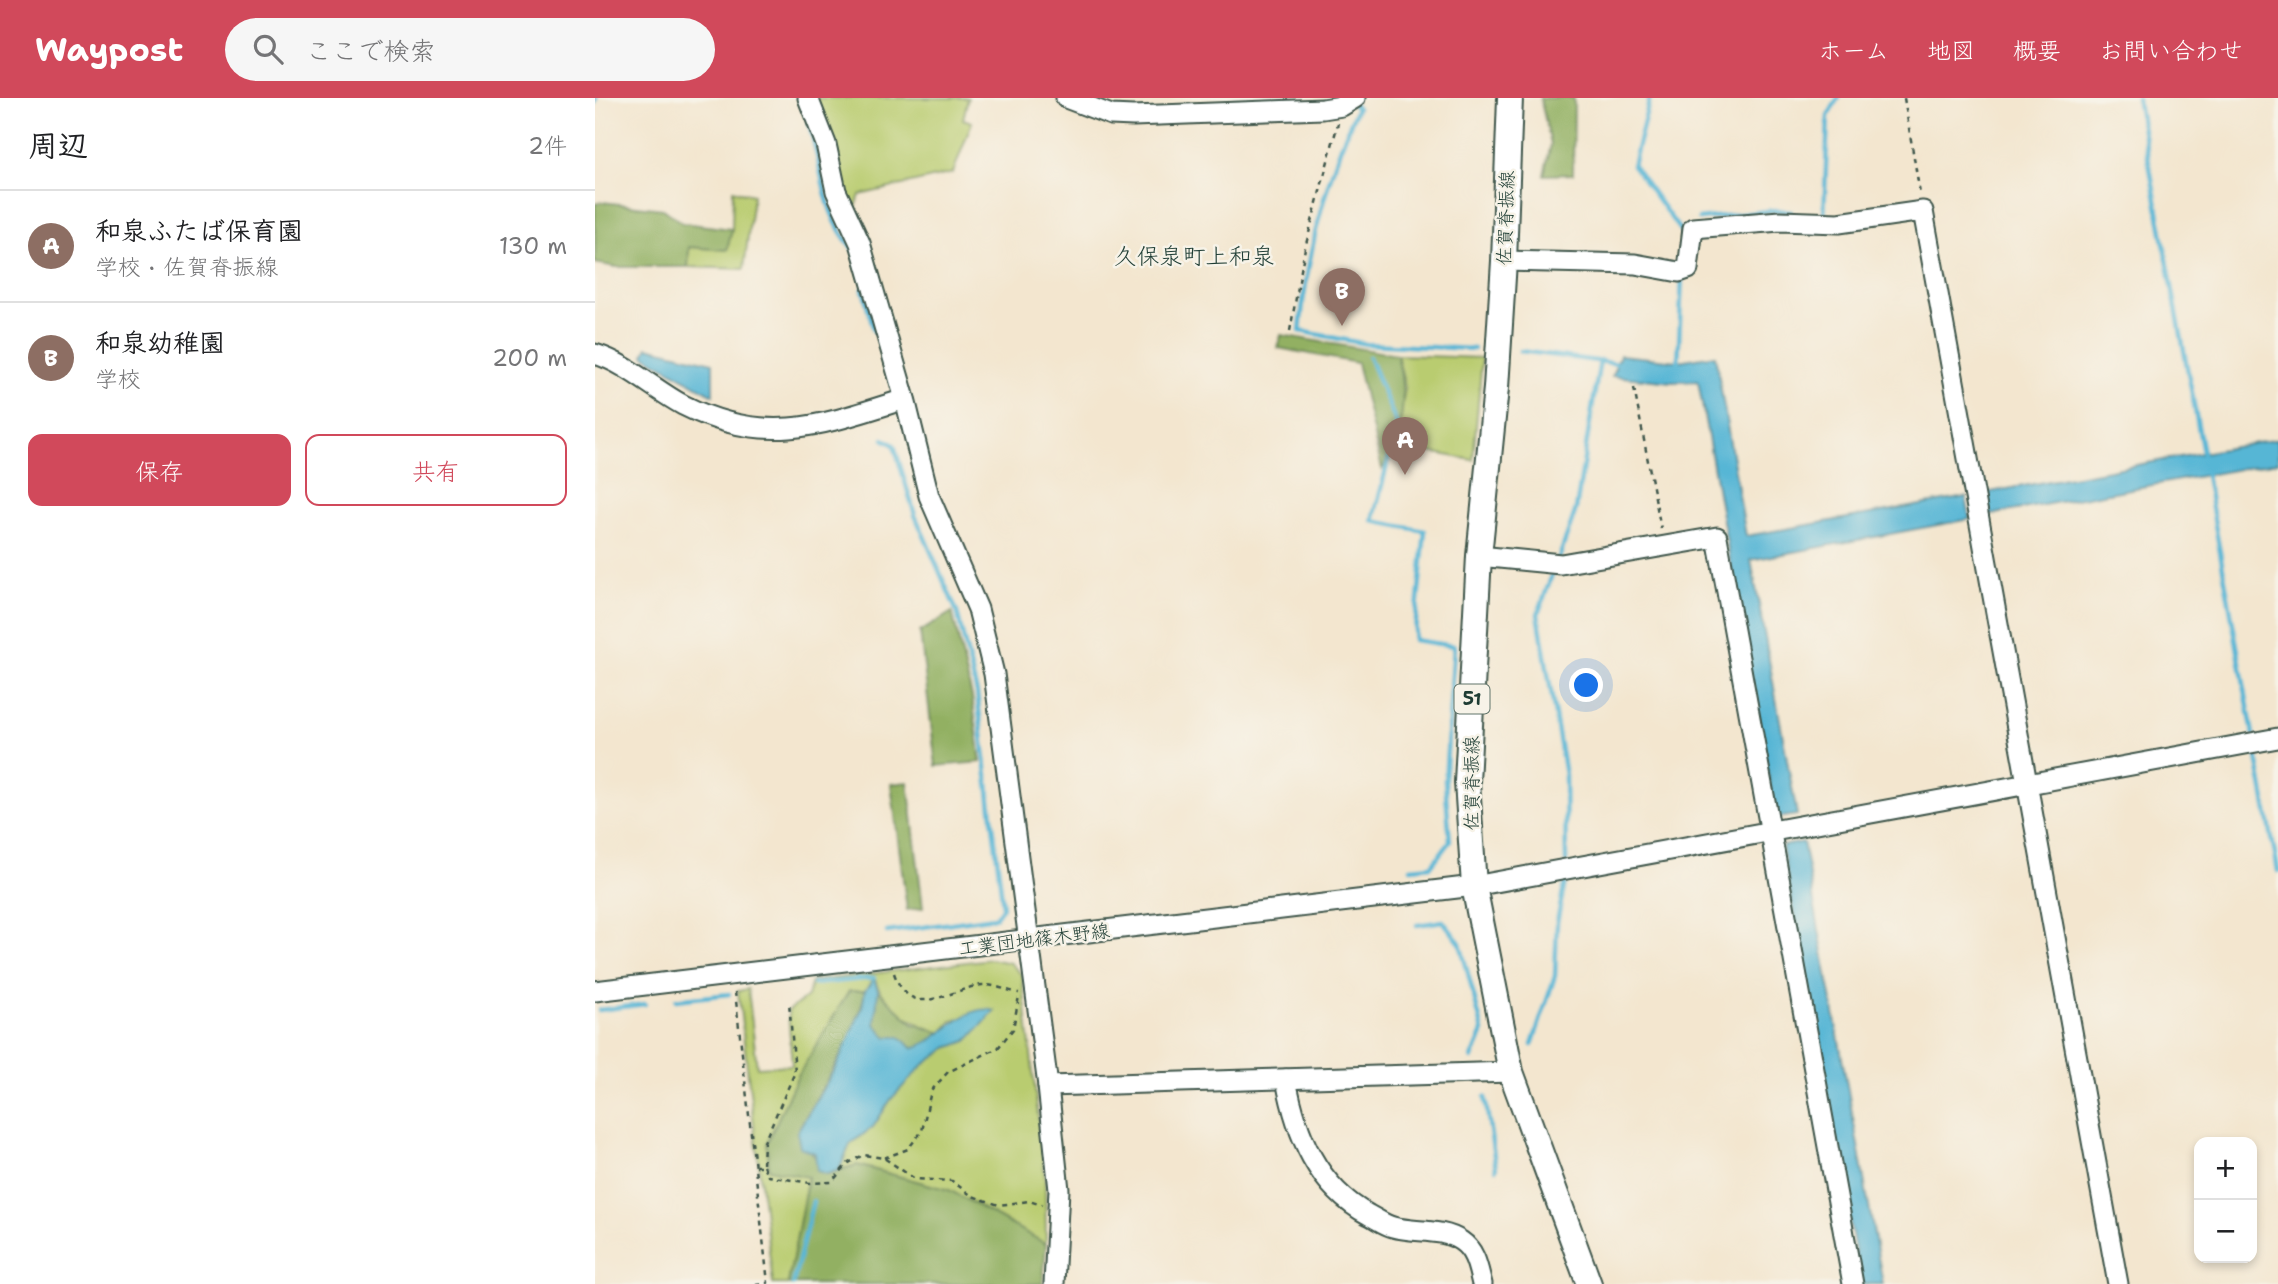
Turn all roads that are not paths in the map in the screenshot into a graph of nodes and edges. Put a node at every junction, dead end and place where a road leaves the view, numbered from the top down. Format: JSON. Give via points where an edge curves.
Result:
{"nodes":[{"id":1,"x":808,"y":98,"type":"edge"},
{"id":2,"x":1066,"y":98,"type":"edge"},
{"id":3,"x":1510,"y":98,"type":"edge"},
{"id":4,"x":1348,"y":102,"type":"edge"},
{"id":5,"x":1283,"y":105,"type":"edge"},
{"id":6,"x":1504,"y":261,"type":"junction"},
{"id":7,"x":595,"y":354,"type":"edge"},
{"id":8,"x":905,"y":399,"type":"junction"},
{"id":9,"x":1479,"y":556,"type":"junction"},
{"id":10,"x":2278,"y":738,"type":"edge"},
{"id":11,"x":2026,"y":783,"type":"junction"},
{"id":12,"x":1782,"y":829,"type":"junction"},
{"id":13,"x":1474,"y":886,"type":"junction"},
{"id":14,"x":1030,"y":940,"type":"junction"},
{"id":15,"x":595,"y":991,"type":"edge"},
{"id":16,"x":1511,"y":1072,"type":"junction"},
{"id":17,"x":1286,"y":1079,"type":"junction"},
{"id":18,"x":1048,"y":1086,"type":"junction"},
{"id":19,"x":1054,"y":1284,"type":"edge"},
{"id":20,"x":1482,"y":1284,"type":"edge"},
{"id":21,"x":1589,"y":1284,"type":"edge"},
{"id":22,"x":1853,"y":1284,"type":"edge"},
{"id":23,"x":2118,"y":1284,"type":"edge"}],
"edges":[{"from":1,"to":8,"type":"street","via":[[826,144],[836,191],[860,243]]},
{"from":2,"to":5,"type":"street","via":[[1111,116]]},
{"from":3,"to":6,"type":"main road","name":"佐賀脊振線","number":"51"},
{"from":4,"to":5,"type":"street"},
{"from":6,"to":9,"type":"main road","name":"佐賀脊振線","number":"51"},
{"from":6,"to":11,"type":"street","via":[[1635,264],[1684,271],[1693,228],[1780,221],[1839,223],[1923,211]]},
{"from":7,"to":8,"type":"street","via":[[639,375],[682,404],[732,425],[778,430],[826,424]]},
{"from":8,"to":14,"type":"street","via":[[929,496],[978,609],[994,674]]},
{"from":9,"to":12,"type":"street","via":[[1557,565],[1717,537]]},
{"from":9,"to":13,"type":"main road","name":"佐賀脊振線","number":"51","via":[[1467,782]]},
{"from":10,"to":11,"type":"street","name":"工業団地篠木野線"},
{"from":11,"to":12,"type":"street","name":"工業団地篠木野線"},
{"from":11,"to":23,"type":"street"},
{"from":12,"to":13,"type":"street","name":"工業団地篠木野線"},
{"from":12,"to":22,"type":"street"},
{"from":13,"to":14,"type":"street","name":"工業団地篠木野線"},
{"from":13,"to":16,"type":"main road","name":"佐賀脊振線","number":"51"},
{"from":14,"to":15,"type":"street","name":"工業団地篠木野線"},
{"from":14,"to":18,"type":"street"},
{"from":16,"to":17,"type":"street"},
{"from":16,"to":21,"type":"main road","name":"佐賀脊振線","number":"51"},
{"from":17,"to":18,"type":"street"},
{"from":17,"to":20,"type":"street","via":[[1293,1118],[1316,1168],[1350,1205],[1392,1227],[1461,1241],[1475,1257]]},
{"from":18,"to":19,"type":"street","via":[[1059,1190]]}]}
